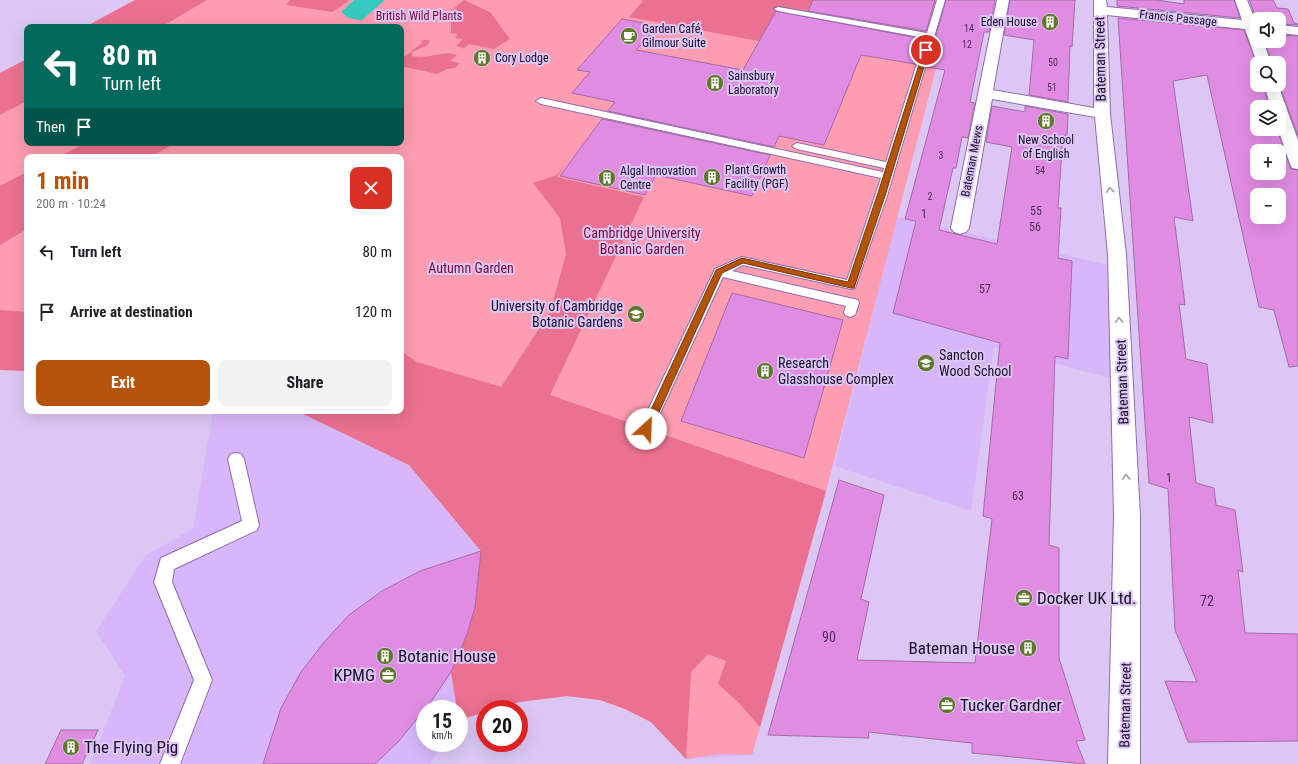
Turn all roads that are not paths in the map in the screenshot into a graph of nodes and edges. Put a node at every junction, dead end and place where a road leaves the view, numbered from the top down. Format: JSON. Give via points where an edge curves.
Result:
{"nodes":[{"id":1,"x":941,"y":0,"type":"edge"},
{"id":2,"x":1002,"y":0,"type":"edge"},
{"id":3,"x":1242,"y":0,"type":"edge"},
{"id":4,"x":1100,"y":5,"type":"edge"},
{"id":5,"x":778,"y":9,"type":"dead end"},
{"id":6,"x":1250,"y":17,"type":"edge"},
{"id":7,"x":1250,"y":25,"type":"edge"},
{"id":8,"x":1286,"y":30,"type":"edge"},
{"id":9,"x":1298,"y":31,"type":"edge"},
{"id":10,"x":931,"y":36,"type":"junction"},
{"id":11,"x":985,"y":93,"type":"junction"},
{"id":12,"x":541,"y":101,"type":"dead end"},
{"id":13,"x":1102,"y":114,"type":"junction"},
{"id":14,"x":1286,"y":128,"type":"edge"},
{"id":15,"x":752,"y":136,"type":"dead end"},
{"id":16,"x":1298,"y":164,"type":"edge"},
{"id":17,"x":889,"y":171,"type":"junction"},
{"id":18,"x":960,"y":228,"type":"dead end"},
{"id":19,"x":719,"y":272,"type":"junction"},
{"id":20,"x":850,"y":312,"type":"dead end"},
{"id":21,"x":646,"y":429,"type":"dead end"},
{"id":22,"x":236,"y":459,"type":"dead end"},
{"id":23,"x":170,"y":764,"type":"edge"},
{"id":24,"x":1124,"y":764,"type":"edge"}],
"edges":[{"from":1,"to":10,"type":"lane"},
{"from":2,"to":11,"type":"street","name":"Bateman Mews"},
{"from":3,"to":6,"type":"street"},
{"from":4,"to":7,"type":"street","name":"Francis Passage"},
{"from":4,"to":13,"type":"street","name":"Bateman Street"},
{"from":5,"to":10,"type":"lane"},
{"from":8,"to":9,"type":"street"},
{"from":10,"to":17,"type":"lane"},
{"from":11,"to":13,"type":"street"},
{"from":11,"to":18,"type":"street","name":"Bateman Mews"},
{"from":12,"to":17,"type":"lane"},
{"from":24,"to":13,"type":"street","name":"Bateman Street","one_way":true,"via":[[1127,516],[1116,254]]},
{"from":14,"to":16,"type":"street"},
{"from":15,"to":17,"type":"lane"},
{"from":17,"to":19,"type":"lane","via":[[851,286],[742,260]]},
{"from":19,"to":20,"type":"lane","via":[[853,302]]},
{"from":19,"to":21,"type":"lane"},
{"from":22,"to":23,"type":"lane","via":[[251,525],[167,564],[163,582],[203,680]]}]}
